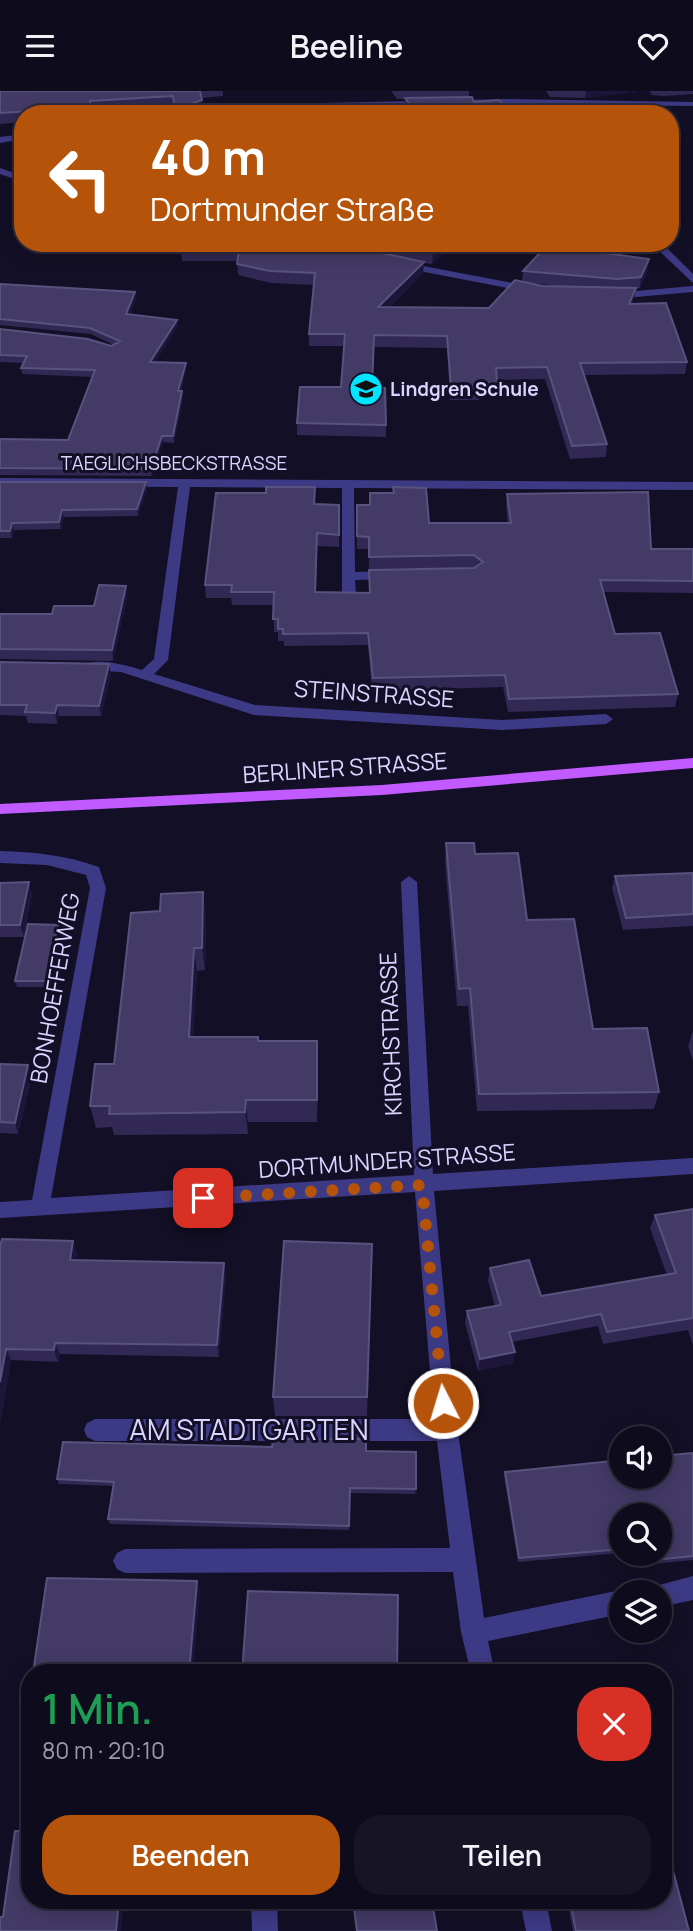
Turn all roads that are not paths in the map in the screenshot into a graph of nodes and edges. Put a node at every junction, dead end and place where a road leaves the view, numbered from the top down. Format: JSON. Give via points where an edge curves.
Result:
{"nodes":[{"id":1,"x":513,"y":91,"type":"edge"},
{"id":2,"x":519,"y":101,"type":"junction"},
{"id":3,"x":693,"y":104,"type":"edge"},
{"id":4,"x":377,"y":105,"type":"edge"},
{"id":5,"x":523,"y":105,"type":"edge"},
{"id":6,"x":665,"y":252,"type":"edge"},
{"id":7,"x":396,"y":264,"type":"edge"},
{"id":8,"x":693,"y":280,"type":"edge"},
{"id":9,"x":693,"y":289,"type":"edge"},
{"id":10,"x":541,"y":292,"type":"edge"},
{"id":11,"x":602,"y":295,"type":"edge"},
{"id":12,"x":0,"y":482,"type":"edge"},
{"id":13,"x":185,"y":482,"type":"junction"},
{"id":14,"x":348,"y":483,"type":"junction"},
{"id":15,"x":693,"y":486,"type":"edge"},
{"id":16,"x":404,"y":575,"type":"edge"},
{"id":17,"x":349,"y":576,"type":"junction"},
{"id":18,"x":349,"y":594,"type":"edge"},
{"id":19,"x":68,"y":667,"type":"edge"},
{"id":20,"x":144,"y":675,"type":"junction"},
{"id":21,"x":606,"y":719,"type":"dead end"},
{"id":22,"x":693,"y":763,"type":"edge"},
{"id":23,"x":0,"y":809,"type":"edge"},
{"id":24,"x":0,"y":857,"type":"edge"},
{"id":25,"x":409,"y":882,"type":"dead end"},
{"id":26,"x":693,"y":1166,"type":"edge"},
{"id":27,"x":422,"y":1185,"type":"junction"},
{"id":28,"x":40,"y":1208,"type":"junction"},
{"id":29,"x":0,"y":1210,"type":"edge"},
{"id":30,"x":95,"y":1430,"type":"dead end"},
{"id":31,"x":446,"y":1430,"type":"junction"},
{"id":32,"x":125,"y":1560,"type":"dead end"},
{"id":33,"x":463,"y":1560,"type":"junction"},
{"id":34,"x":692,"y":1591,"type":"edge"},
{"id":35,"x":672,"y":1594,"type":"edge"},
{"id":36,"x":609,"y":1604,"type":"edge"},
{"id":37,"x":473,"y":1632,"type":"junction"},
{"id":38,"x":481,"y":1664,"type":"edge"},
{"id":39,"x":264,"y":1909,"type":"edge"},
{"id":40,"x":535,"y":1909,"type":"edge"},
{"id":41,"x":265,"y":1931,"type":"edge"},
{"id":42,"x":539,"y":1931,"type":"edge"}],
"edges":[{"from":1,"to":2,"type":"street"},
{"from":2,"to":3,"type":"street"},
{"from":2,"to":4,"type":"street"},
{"from":2,"to":5,"type":"street"},
{"from":6,"to":8,"type":"street"},
{"from":7,"to":10,"type":"street"},
{"from":9,"to":11,"type":"street"},
{"from":12,"to":13,"type":"street","name":"TAEGLICHSBECKSTRASSE"},
{"from":13,"to":14,"type":"street","name":"TAEGLICHSBECKSTRASSE"},
{"from":13,"to":20,"type":"street","via":[[161,660]]},
{"from":14,"to":15,"type":"street","name":"TAEGLICHSBECKSTRASSE"},
{"from":14,"to":17,"type":"street"},
{"from":16,"to":17,"type":"street"},
{"from":17,"to":18,"type":"street"},
{"from":19,"to":20,"type":"street","name":"STEINSTRASSE","via":[[122,668]]},
{"from":20,"to":21,"type":"street","name":"STEINSTRASSE","via":[[254,709],[502,725]]},
{"from":22,"to":23,"type":"main road","name":"BERLINER STRASSE","via":[[382,790]]},
{"from":24,"to":28,"type":"street","name":"BONHOEFFERWEG","via":[[70,862],[93,871],[98,888]]},
{"from":25,"to":27,"type":"street","name":"KIRCHSTRASSE"},
{"from":26,"to":27,"type":"street","name":"DORTMUNDER STRASSE"},
{"from":27,"to":28,"type":"street","name":"DORTMUNDER STRASSE"},
{"from":27,"to":31,"type":"street"},
{"from":28,"to":29,"type":"street","name":"DORTMUNDER STRASSE"},
{"from":30,"to":31,"type":"street","name":"AM STADTGARTEN"},
{"from":31,"to":33,"type":"street"},
{"from":32,"to":33,"type":"street"},
{"from":33,"to":37,"type":"street"},
{"from":34,"to":35,"type":"street"},
{"from":36,"to":37,"type":"street"},
{"from":37,"to":38,"type":"street"},
{"from":39,"to":41,"type":"street"},
{"from":40,"to":42,"type":"street"}]}
